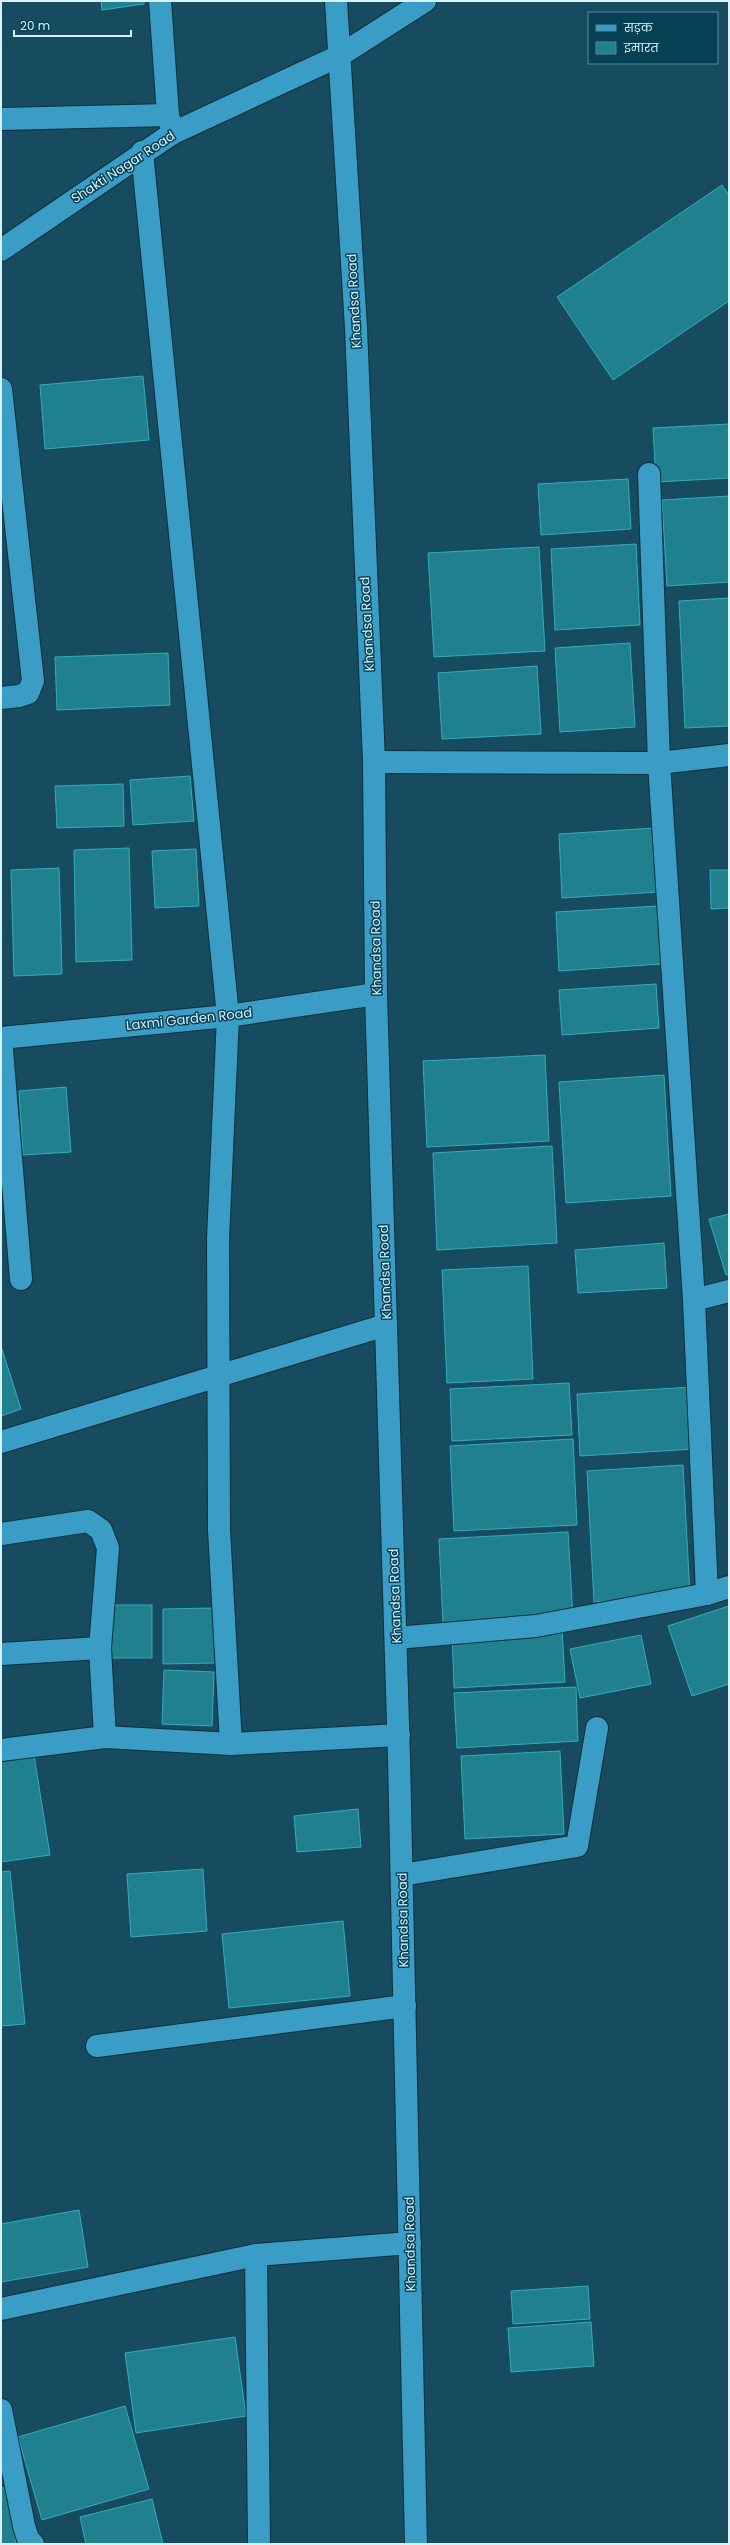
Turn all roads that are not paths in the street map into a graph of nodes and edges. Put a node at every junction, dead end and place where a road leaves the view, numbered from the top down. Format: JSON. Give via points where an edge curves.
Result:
{"nodes":[{"id":1,"x":160,"y":1,"type":"edge"},
{"id":2,"x":336,"y":1,"type":"edge"},
{"id":3,"x":425,"y":1,"type":"edge"},
{"id":4,"x":339,"y":56,"type":"junction"},
{"id":5,"x":1,"y":120,"type":"edge"},
{"id":6,"x":171,"y":124,"type":"junction"},
{"id":7,"x":142,"y":152,"type":"junction"},
{"id":8,"x":1,"y":250,"type":"edge"},
{"id":9,"x":1,"y":389,"type":"edge"},
{"id":10,"x":649,"y":474,"type":"dead end"},
{"id":11,"x":1,"y":698,"type":"edge"},
{"id":12,"x":729,"y":755,"type":"edge"},
{"id":13,"x":374,"y":762,"type":"junction"},
{"id":14,"x":659,"y":763,"type":"junction"},
{"id":15,"x":376,"y":994,"type":"junction"},
{"id":16,"x":228,"y":1016,"type":"junction"},
{"id":17,"x":1,"y":1038,"type":"edge"},
{"id":18,"x":21,"y":1279,"type":"dead end"},
{"id":19,"x":729,"y":1291,"type":"edge"},
{"id":20,"x":694,"y":1300,"type":"junction"},
{"id":21,"x":386,"y":1325,"type":"junction"},
{"id":22,"x":219,"y":1375,"type":"junction"},
{"id":23,"x":1,"y":1442,"type":"edge"},
{"id":24,"x":1,"y":1534,"type":"edge"},
{"id":25,"x":729,"y":1587,"type":"edge"},
{"id":26,"x":708,"y":1594,"type":"junction"},
{"id":27,"x":396,"y":1638,"type":"junction"},
{"id":28,"x":100,"y":1648,"type":"junction"},
{"id":29,"x":1,"y":1654,"type":"edge"},
{"id":30,"x":597,"y":1728,"type":"dead end"},
{"id":31,"x":398,"y":1735,"type":"junction"},
{"id":32,"x":105,"y":1737,"type":"junction"},
{"id":33,"x":231,"y":1744,"type":"junction"},
{"id":34,"x":1,"y":1750,"type":"edge"},
{"id":35,"x":402,"y":1875,"type":"junction"},
{"id":36,"x":405,"y":2006,"type":"junction"},
{"id":37,"x":97,"y":2046,"type":"dead end"},
{"id":38,"x":410,"y":2243,"type":"junction"},
{"id":39,"x":256,"y":2255,"type":"junction"},
{"id":40,"x":1,"y":2309,"type":"edge"},
{"id":41,"x":1,"y":2410,"type":"edge"},
{"id":42,"x":33,"y":2544,"type":"edge"},
{"id":43,"x":259,"y":2544,"type":"edge"},
{"id":44,"x":416,"y":2544,"type":"edge"}],
"edges":[{"from":1,"to":6,"type":"street"},
{"from":2,"to":4,"type":"street","name":"Khandsa Road"},
{"from":3,"to":4,"type":"street","name":"Shakti Nagar Road"},
{"from":4,"to":6,"type":"street","name":"Shakti Nagar Road"},
{"from":4,"to":13,"type":"street","name":"Khandsa Road","via":[[356,328]]},
{"from":5,"to":6,"type":"street"},
{"from":6,"to":7,"type":"street","name":"Shakti Nagar Road"},
{"from":7,"to":8,"type":"street","name":"Shakti Nagar Road"},
{"from":7,"to":16,"type":"street"},
{"from":9,"to":11,"type":"street","via":[[34,681],[28,693]]},
{"from":10,"to":14,"type":"street"},
{"from":12,"to":14,"type":"street"},
{"from":13,"to":14,"type":"street"},
{"from":13,"to":15,"type":"street","name":"Khandsa Road"},
{"from":14,"to":20,"type":"street"},
{"from":15,"to":16,"type":"street","name":"Laxmi Garden Road"},
{"from":15,"to":21,"type":"street","name":"Khandsa Road"},
{"from":16,"to":17,"type":"street","name":"Laxmi Garden Road"},
{"from":16,"to":22,"type":"street","via":[[218,1239]]},
{"from":17,"to":18,"type":"street"},
{"from":19,"to":20,"type":"street"},
{"from":20,"to":26,"type":"street"},
{"from":21,"to":22,"type":"street"},
{"from":21,"to":27,"type":"street","name":"Khandsa Road"},
{"from":22,"to":23,"type":"street"},
{"from":22,"to":33,"type":"street","via":[[219,1530]]},
{"from":24,"to":28,"type":"street","via":[[88,1521],[101,1530],[108,1548]]},
{"from":25,"to":26,"type":"street"},
{"from":26,"to":27,"type":"street","via":[[536,1626]]},
{"from":27,"to":31,"type":"street","name":"Khandsa Road"},
{"from":28,"to":29,"type":"street"},
{"from":28,"to":32,"type":"street"},
{"from":30,"to":35,"type":"street","via":[[577,1846]]},
{"from":31,"to":33,"type":"street"},
{"from":31,"to":35,"type":"street","name":"Khandsa Road"},
{"from":32,"to":33,"type":"street"},
{"from":32,"to":34,"type":"street"},
{"from":35,"to":36,"type":"street","name":"Khandsa Road"},
{"from":36,"to":37,"type":"street"},
{"from":36,"to":38,"type":"street","name":"Khandsa Road"},
{"from":38,"to":39,"type":"street"},
{"from":38,"to":44,"type":"street","name":"Khandsa Road"},
{"from":39,"to":40,"type":"street"},
{"from":39,"to":43,"type":"street"},
{"from":41,"to":42,"type":"street","via":[[24,2526],[28,2539]]}]}
